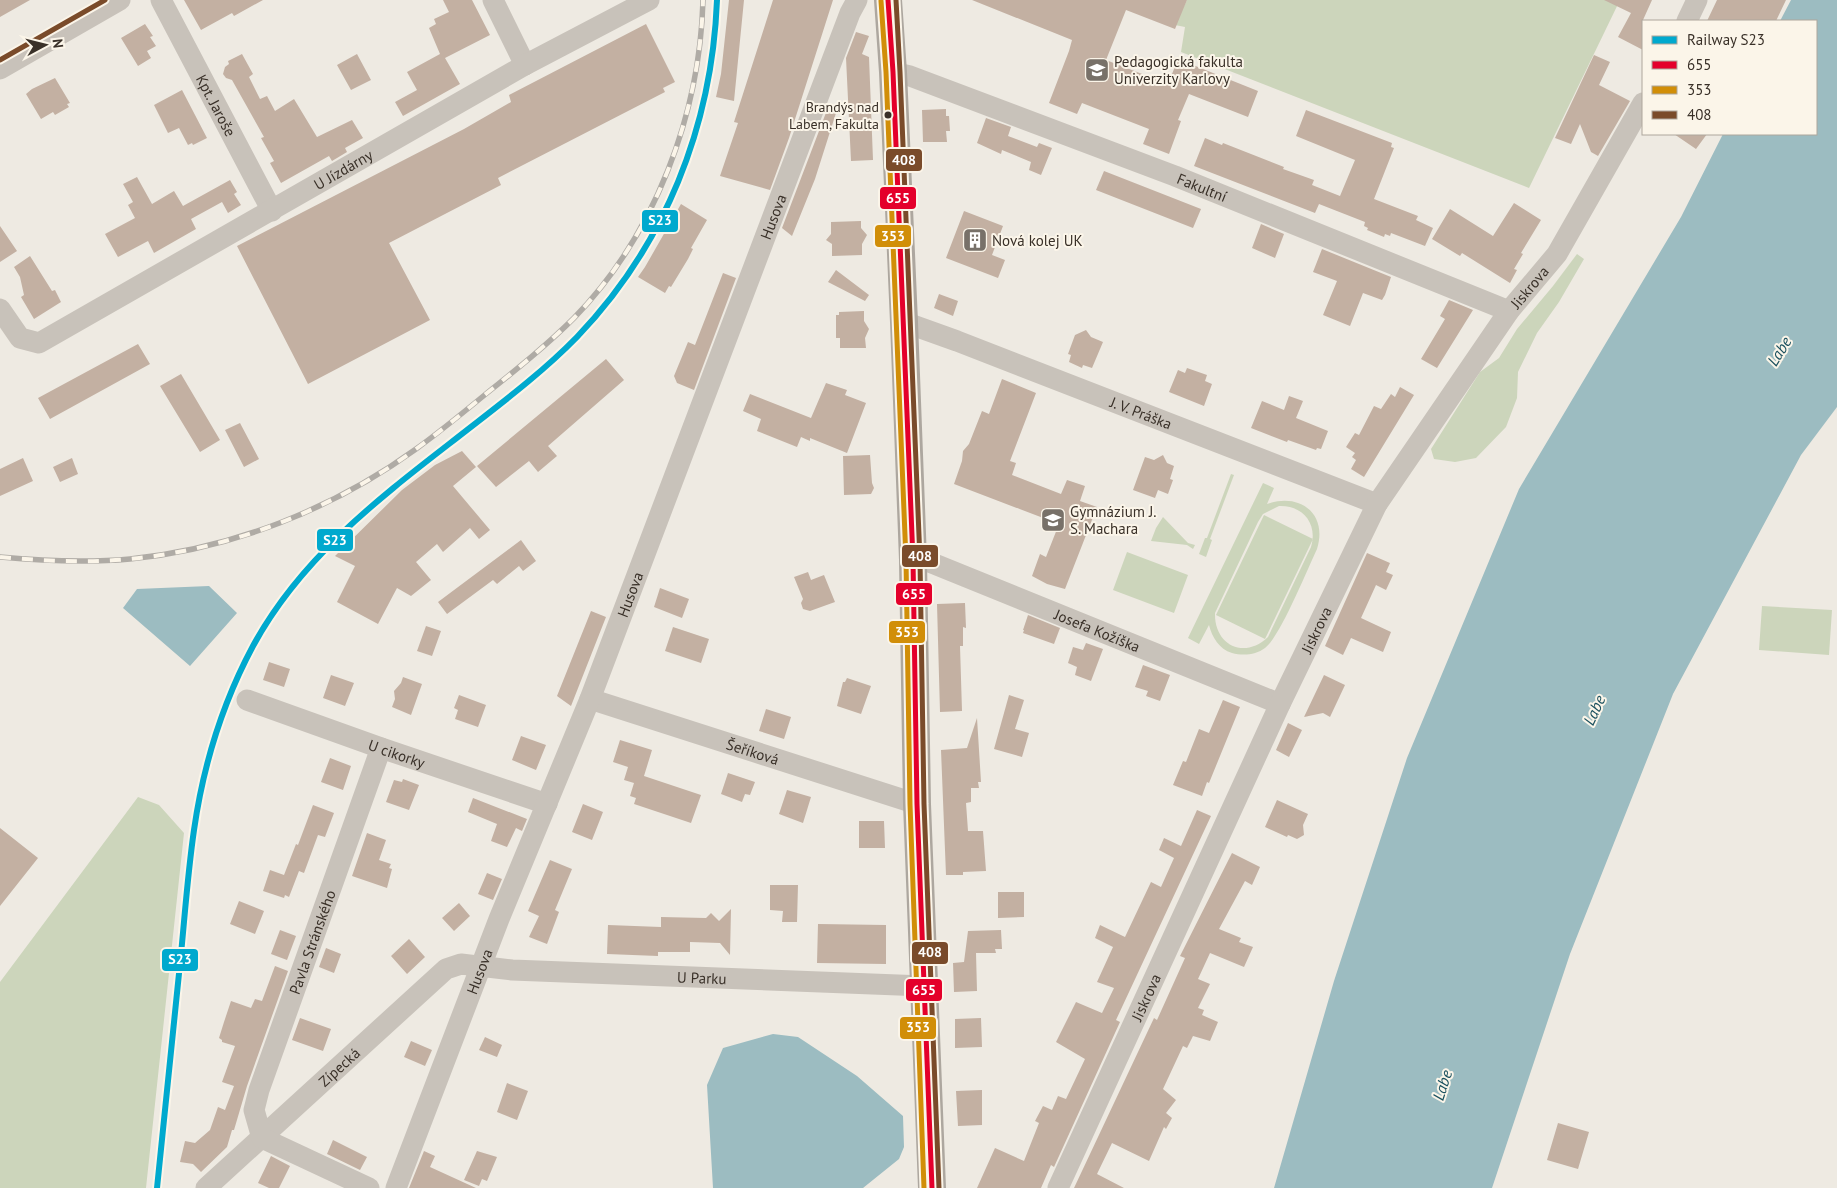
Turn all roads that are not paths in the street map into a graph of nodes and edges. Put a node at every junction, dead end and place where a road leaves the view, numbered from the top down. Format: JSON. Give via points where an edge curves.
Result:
{"nodes":[{"id":1,"x":120,"y":0,"type":"edge"},
{"id":2,"x":161,"y":0,"type":"edge"},
{"id":3,"x":493,"y":0,"type":"edge"},
{"id":4,"x":648,"y":0,"type":"edge"},
{"id":5,"x":857,"y":0,"type":"edge"},
{"id":6,"x":888,"y":0,"type":"edge"},
{"id":7,"x":1697,"y":0,"type":"edge"},
{"id":8,"x":1687,"y":20,"type":"edge"},
{"id":9,"x":525,"y":65,"type":"junction"},
{"id":10,"x":0,"y":69,"type":"edge"},
{"id":11,"x":893,"y":72,"type":"junction"},
{"id":12,"x":1642,"y":106,"type":"edge"},
{"id":13,"x":272,"y":211,"type":"junction"},
{"id":14,"x":0,"y":309,"type":"edge"},
{"id":15,"x":1509,"y":311,"type":"junction"},
{"id":16,"x":904,"y":322,"type":"junction"},
{"id":17,"x":1377,"y":504,"type":"junction"},
{"id":18,"x":913,"y":560,"type":"junction"},
{"id":19,"x":247,"y":700,"type":"dead end"},
{"id":20,"x":590,"y":700,"type":"junction"},
{"id":21,"x":1280,"y":704,"type":"junction"},
{"id":22,"x":381,"y":748,"type":"junction"},
{"id":23,"x":547,"y":804,"type":"junction"},
{"id":24,"x":917,"y":804,"type":"junction"},
{"id":25,"x":480,"y":967,"type":"junction"},
{"id":26,"x":924,"y":986,"type":"junction"},
{"id":27,"x":262,"y":1138,"type":"junction"},
{"id":28,"x":206,"y":1188,"type":"edge"},
{"id":29,"x":369,"y":1188,"type":"edge"},
{"id":30,"x":396,"y":1188,"type":"edge"},
{"id":31,"x":932,"y":1188,"type":"edge"},
{"id":32,"x":1058,"y":1188,"type":"edge"}],
"edges":[{"from":1,"to":10,"type":"street"},
{"from":2,"to":13,"type":"street","name":"Kpt. Jaroše"},
{"from":3,"to":9,"type":"street"},
{"from":4,"to":9,"type":"street","name":"U Jízdárny"},
{"from":5,"to":20,"type":"street","name":"Husova"},
{"from":6,"to":11,"type":"main road"},
{"from":7,"to":8,"type":"street"},
{"from":9,"to":13,"type":"street","name":"U Jízdárny"},
{"from":11,"to":15,"type":"street","name":"Fakultní","via":[[1175,176]]},
{"from":11,"to":16,"type":"main road"},
{"from":12,"to":15,"type":"street","name":"Jiskrova","via":[[1557,254]]},
{"from":13,"to":14,"type":"street","name":"U Jízdárny","via":[[39,344],[20,338]]},
{"from":15,"to":17,"type":"street","name":"Jiskrova"},
{"from":16,"to":17,"type":"street","name":"J. V. Práška"},
{"from":16,"to":18,"type":"main road"},
{"from":17,"to":21,"type":"street","name":"Jiskrova"},
{"from":18,"to":21,"type":"street","name":"Josefa Kožíška","via":[[927,561]]},
{"from":18,"to":24,"type":"main road"},
{"from":19,"to":22,"type":"street","name":"U cikorky"},
{"from":20,"to":23,"type":"street","name":"Husova"},
{"from":20,"to":24,"type":"street","name":"Šeříková"},
{"from":21,"to":32,"type":"street","name":"Jiskrova"},
{"from":22,"to":23,"type":"street","name":"U cikorky"},
{"from":22,"to":27,"type":"street","name":"Pavla Stránského","via":[[259,1090],[254,1110]]},
{"from":23,"to":25,"type":"street","name":"Husova"},
{"from":24,"to":26,"type":"main road"},
{"from":25,"to":26,"type":"street","name":"U Parku"},
{"from":25,"to":27,"type":"street","name":"Zípecká","via":[[462,964],[446,968]]},
{"from":25,"to":30,"type":"street","name":"Husova"},
{"from":26,"to":31,"type":"main road"},
{"from":27,"to":28,"type":"street","name":"Zípecká"},
{"from":27,"to":29,"type":"street"}]}
